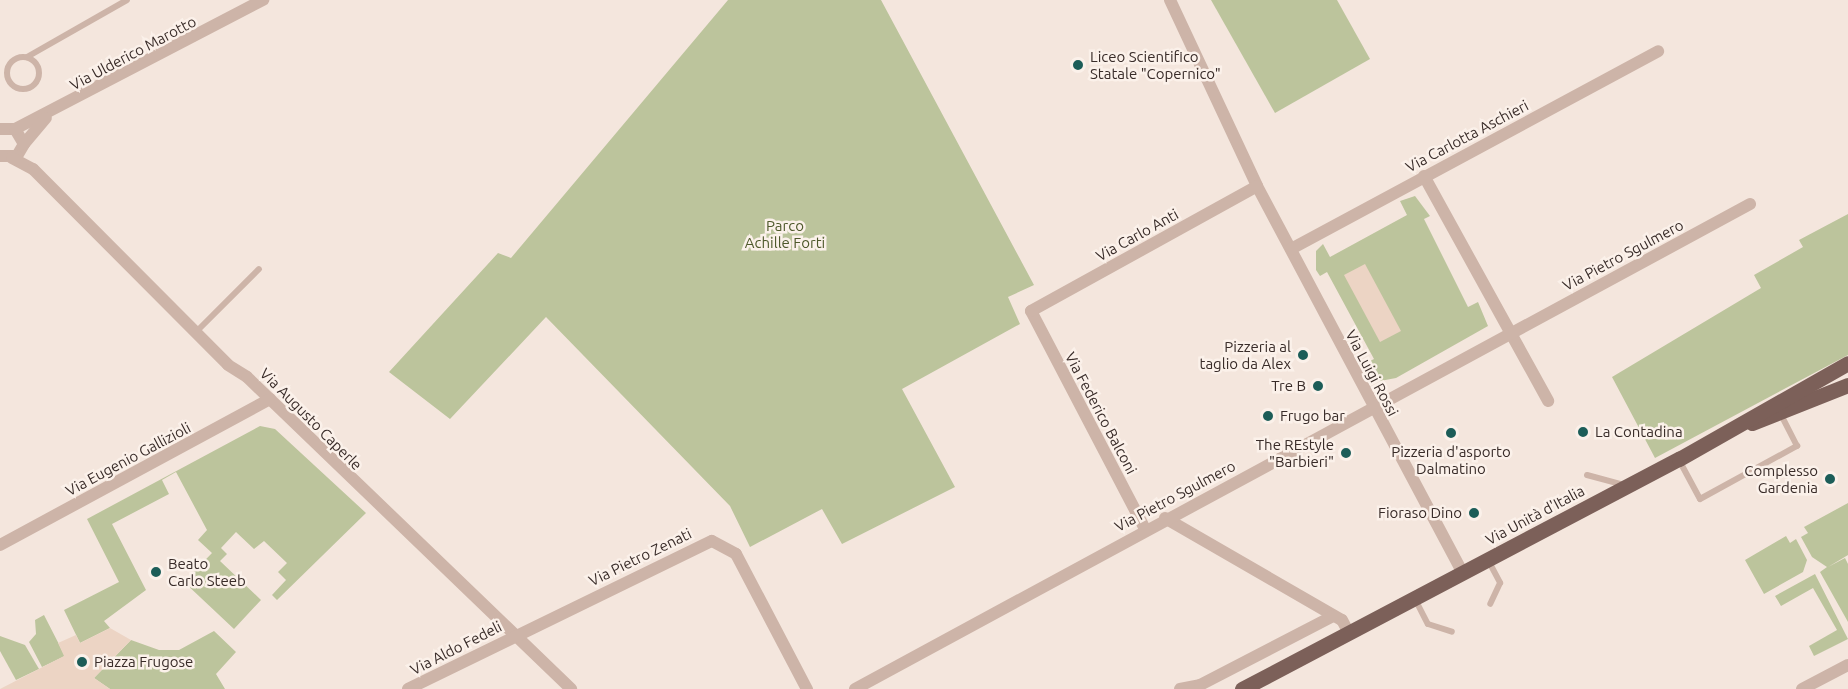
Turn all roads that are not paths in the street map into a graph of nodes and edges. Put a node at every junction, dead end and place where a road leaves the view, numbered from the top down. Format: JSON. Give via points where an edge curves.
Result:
{"nodes":[{"id":1,"x":127,"y":0,"type":"edge"},
{"id":2,"x":263,"y":0,"type":"edge"},
{"id":3,"x":1170,"y":0,"type":"edge"},
{"id":4,"x":1658,"y":51,"type":"dead end"},
{"id":5,"x":27,"y":57,"type":"junction"},
{"id":6,"x":49,"y":114,"type":"junction"},
{"id":7,"x":0,"y":129,"type":"edge"},
{"id":8,"x":15,"y":129,"type":"junction"},
{"id":9,"x":23,"y":146,"type":"junction"},
{"id":10,"x":4,"y":157,"type":"edge"},
{"id":11,"x":33,"y":169,"type":"junction"},
{"id":12,"x":1424,"y":176,"type":"junction"},
{"id":13,"x":1257,"y":186,"type":"junction"},
{"id":14,"x":1750,"y":204,"type":"dead end"},
{"id":15,"x":1291,"y":249,"type":"junction"},
{"id":16,"x":260,"y":269,"type":"dead end"},
{"id":17,"x":1031,"y":310,"type":"joint"},
{"id":18,"x":198,"y":330,"type":"junction"},
{"id":19,"x":1510,"y":332,"type":"junction"},
{"id":20,"x":1848,"y":363,"type":"edge"},
{"id":21,"x":1848,"y":385,"type":"edge"},
{"id":22,"x":270,"y":399,"type":"junction"},
{"id":23,"x":1548,"y":401,"type":"dead end"},
{"id":24,"x":1372,"y":406,"type":"junction"},
{"id":25,"x":1781,"y":415,"type":"junction"},
{"id":26,"x":1738,"y":428,"type":"junction"},
{"id":27,"x":1678,"y":459,"type":"junction"},
{"id":28,"x":1587,"y":475,"type":"dead end"},
{"id":29,"x":1627,"y":486,"type":"junction"},
{"id":30,"x":1165,"y":518,"type":"junction"},
{"id":31,"x":1145,"y":529,"type":"junction"},
{"id":32,"x":0,"y":545,"type":"edge"},
{"id":33,"x":1488,"y":560,"type":"junction"},
{"id":34,"x":1463,"y":573,"type":"junction"},
{"id":35,"x":1415,"y":599,"type":"junction"},
{"id":36,"x":1490,"y":604,"type":"dead end"},
{"id":37,"x":1333,"y":616,"type":"junction"},
{"id":38,"x":1452,"y":632,"type":"dead end"},
{"id":39,"x":1349,"y":633,"type":"junction"},
{"id":40,"x":516,"y":634,"type":"junction"},
{"id":41,"x":1848,"y":665,"type":"edge"},
{"id":42,"x":408,"y":689,"type":"edge"},
{"id":43,"x":571,"y":689,"type":"edge"},
{"id":44,"x":807,"y":689,"type":"edge"},
{"id":45,"x":855,"y":689,"type":"edge"},
{"id":46,"x":1180,"y":689,"type":"edge"},
{"id":47,"x":1242,"y":689,"type":"edge"},
{"id":48,"x":1802,"y":689,"type":"edge"}],
"edges":[{"from":1,"to":5,"type":"lane"},
{"from":2,"to":6,"type":"street","name":"Via Ulderico Marotto"},
{"from":3,"to":13,"type":"street"},
{"from":4,"to":12,"type":"street","name":"Via Carlotta Aschieri"},
{"from":5,"to":5,"type":"lane","via":[[16,58],[7,69],[8,80],[20,89],[34,84],[39,74]]},
{"from":6,"to":8,"type":"street","name":"Via Ulderico Marotto"},
{"from":6,"to":9,"type":"street","name":"Via Ulderico Marotto"},
{"from":7,"to":8,"type":"street"},
{"from":8,"to":9,"type":"street","name":"Via Augusto Caperle"},
{"from":9,"to":10,"type":"street","name":"Via Augusto Caperle"},
{"from":9,"to":11,"type":"street","name":"Via Augusto Caperle"},
{"from":10,"to":11,"type":"street","name":"Via Augusto Caperle"},
{"from":11,"to":18,"type":"street","name":"Via Augusto Caperle"},
{"from":12,"to":15,"type":"street","name":"Via Carlotta Aschieri"},
{"from":12,"to":19,"type":"street"},
{"from":13,"to":15,"type":"street","name":"Via Luigi Rossi"},
{"from":13,"to":17,"type":"street","name":"Via Carlo Anti"},
{"from":14,"to":19,"type":"street","name":"Via Pietro Sgulmero"},
{"from":15,"to":24,"type":"street","name":"Via Luigi Rossi"},
{"from":16,"to":18,"type":"lane"},
{"from":17,"to":31,"type":"street","name":"Via Federico Balconi"},
{"from":18,"to":22,"type":"street","name":"Via Augusto Caperle","via":[[228,365]]},
{"from":19,"to":23,"type":"street"},
{"from":19,"to":24,"type":"street","name":"Via Pietro Sgulmero"},
{"from":20,"to":26,"type":"main road","name":"Via Unità d'Italia"},
{"from":21,"to":25,"type":"main road","name":"Via Unità d'Italia"},
{"from":22,"to":32,"type":"street","name":"Via Eugenio Gallizioli"},
{"from":22,"to":40,"type":"street","name":"Via Augusto Caperle"},
{"from":24,"to":30,"type":"street","name":"Via Pietro Sgulmero"},
{"from":24,"to":34,"type":"street","name":"Via Luigi Rossi"},
{"from":25,"to":26,"type":"main road","name":"Via Unità d'Italia"},
{"from":25,"to":27,"type":"lane","via":[[1797,446],[1700,499]]},
{"from":26,"to":27,"type":"main road","name":"Via Unità d'Italia"},
{"from":27,"to":29,"type":"main road","name":"Via Unità d'Italia"},
{"from":28,"to":29,"type":"lane"},
{"from":29,"to":33,"type":"main road","name":"Via Unità d'Italia"},
{"from":30,"to":31,"type":"street","name":"Via Pietro Sgulmero"},
{"from":30,"to":37,"type":"street"},
{"from":31,"to":45,"type":"street","name":"Via Pietro Sgulmero"},
{"from":33,"to":34,"type":"main road","name":"Via Unità d'Italia"},
{"from":33,"to":36,"type":"lane","via":[[1500,584]]},
{"from":34,"to":35,"type":"main road","name":"Via Unità d'Italia"},
{"from":35,"to":38,"type":"lane","via":[[1428,624]]},
{"from":35,"to":39,"type":"main road","name":"Via Unità d'Italia"},
{"from":37,"to":39,"type":"street"},
{"from":37,"to":46,"type":"street","via":[[1200,685]]},
{"from":39,"to":47,"type":"main road","name":"Via Unità d'Italia"},
{"from":40,"to":42,"type":"street","name":"Via Aldo Fedeli"},
{"from":40,"to":43,"type":"street","name":"Via Augusto Caperle"},
{"from":40,"to":44,"type":"street","name":"Via Pietro Zenati","via":[[712,541],[735,554]]},
{"from":41,"to":48,"type":"street"}]}
